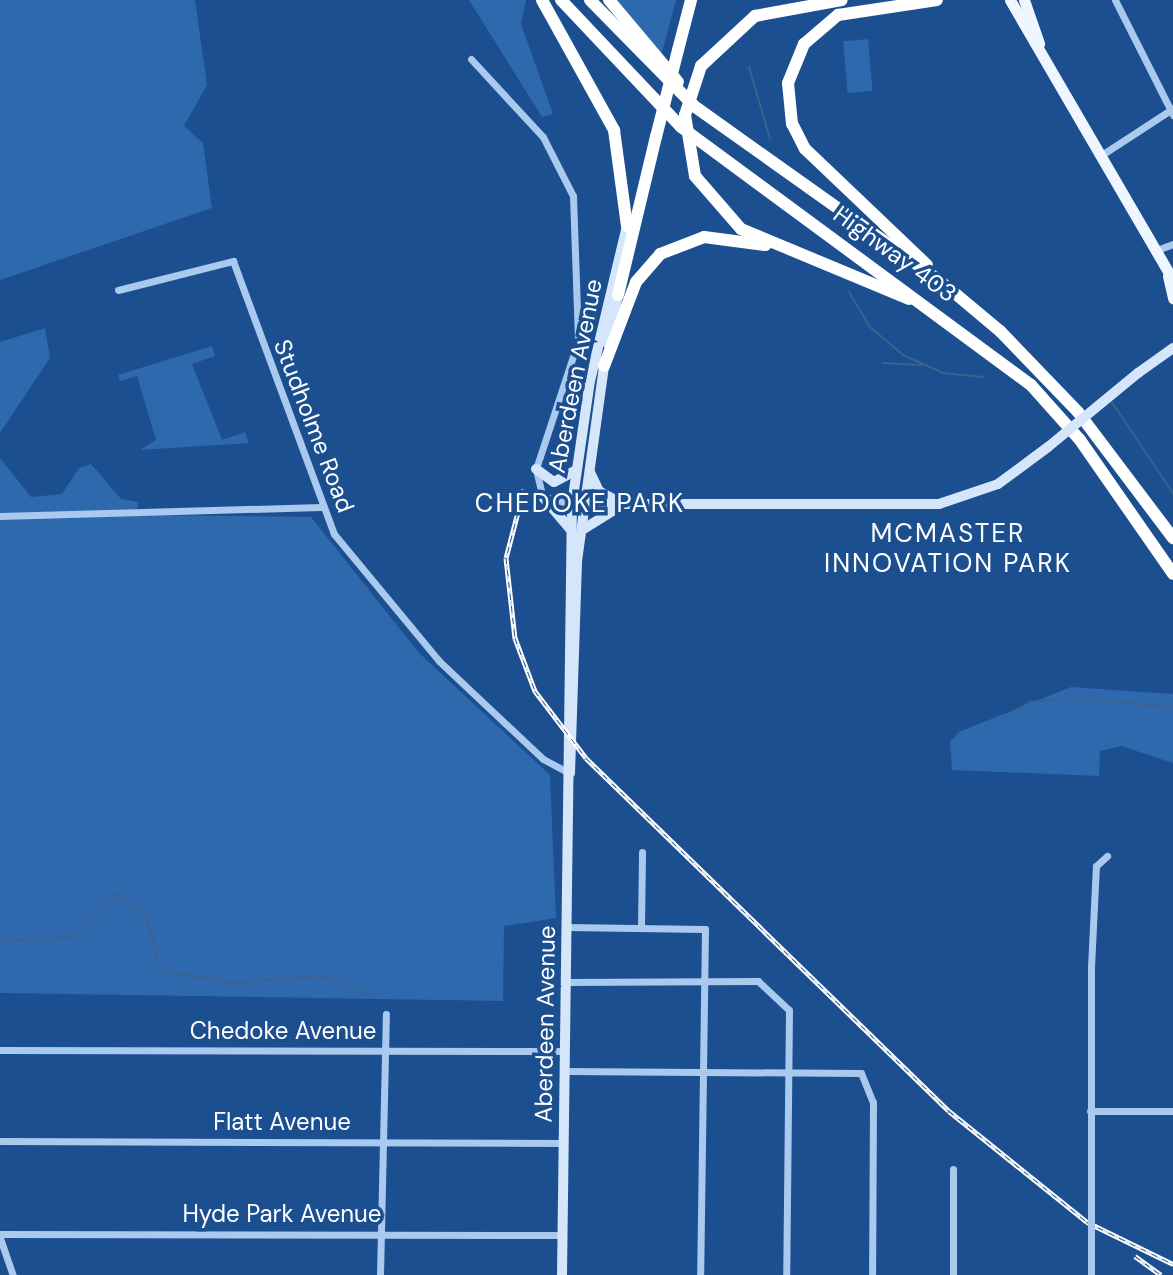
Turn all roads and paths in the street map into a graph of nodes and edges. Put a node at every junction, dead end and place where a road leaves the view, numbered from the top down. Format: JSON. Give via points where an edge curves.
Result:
{"nodes":[{"id":1,"x":542,"y":0,"type":"edge"},
{"id":2,"x":561,"y":0,"type":"edge"},
{"id":3,"x":590,"y":0,"type":"edge"},
{"id":4,"x":609,"y":0,"type":"edge"},
{"id":5,"x":683,"y":0,"type":"edge"},
{"id":6,"x":691,"y":0,"type":"edge"},
{"id":7,"x":842,"y":0,"type":"edge"},
{"id":8,"x":937,"y":0,"type":"edge"},
{"id":9,"x":1010,"y":0,"type":"edge"},
{"id":10,"x":1024,"y":0,"type":"edge"},
{"id":11,"x":1115,"y":0,"type":"edge"},
{"id":12,"x":1039,"y":44,"type":"junction"},
{"id":13,"x":675,"y":49,"type":"junction"},
{"id":14,"x":471,"y":59,"type":"dead end"},
{"id":15,"x":1172,"y":111,"type":"edge"},
{"id":16,"x":653,"y":134,"type":"junction"},
{"id":17,"x":733,"y":134,"type":"junction"},
{"id":18,"x":1100,"y":156,"type":"junction"},
{"id":19,"x":627,"y":226,"type":"junction"},
{"id":20,"x":1173,"y":244,"type":"edge"},
{"id":21,"x":773,"y":246,"type":"junction"},
{"id":22,"x":1154,"y":251,"type":"junction"},
{"id":23,"x":1171,"y":278,"type":"edge"},
{"id":24,"x":939,"y":280,"type":"junction"},
{"id":25,"x":118,"y":290,"type":"dead end"},
{"id":26,"x":618,"y":295,"type":"joint"},
{"id":27,"x":1173,"y":298,"type":"edge"},
{"id":28,"x":948,"y":319,"type":"junction"},
{"id":29,"x":1173,"y":348,"type":"edge"},
{"id":30,"x":604,"y":366,"type":"junction"},
{"id":31,"x":589,"y":462,"type":"junction"},
{"id":32,"x":536,"y":469,"type":"junction"},
{"id":33,"x":575,"y":471,"type":"junction"},
{"id":34,"x":542,"y":496,"type":"junction"},
{"id":35,"x":572,"y":504,"type":"junction"},
{"id":36,"x":584,"y":504,"type":"junction"},
{"id":37,"x":624,"y":505,"type":"junction"},
{"id":38,"x":321,"y":507,"type":"junction"},
{"id":39,"x":0,"y":516,"type":"edge"},
{"id":40,"x":576,"y":531,"type":"junction"},
{"id":41,"x":1173,"y":538,"type":"edge"},
{"id":42,"x":1173,"y":574,"type":"edge"},
{"id":43,"x":570,"y":773,"type":"junction"},
{"id":44,"x":642,"y":852,"type":"dead end"},
{"id":45,"x":1107,"y":856,"type":"dead end"},
{"id":46,"x":566,"y":927,"type":"junction"},
{"id":47,"x":641,"y":927,"type":"junction"},
{"id":48,"x":566,"y":982,"type":"junction"},
{"id":49,"x":704,"y":983,"type":"junction"},
{"id":50,"x":386,"y":1014,"type":"dead end"},
{"id":51,"x":0,"y":1050,"type":"edge"},
{"id":52,"x":565,"y":1051,"type":"junction"},
{"id":53,"x":385,"y":1052,"type":"junction"},
{"id":54,"x":704,"y":1070,"type":"junction"},
{"id":55,"x":790,"y":1070,"type":"junction"},
{"id":56,"x":565,"y":1071,"type":"junction"},
{"id":57,"x":1090,"y":1111,"type":"junction"},
{"id":58,"x":1173,"y":1111,"type":"edge"},
{"id":59,"x":0,"y":1141,"type":"edge"},
{"id":60,"x":383,"y":1142,"type":"junction"},
{"id":61,"x":564,"y":1143,"type":"junction"},
{"id":62,"x":953,"y":1169,"type":"dead end"},
{"id":63,"x":381,"y":1235,"type":"junction"},
{"id":64,"x":563,"y":1235,"type":"junction"},
{"id":65,"x":0,"y":1236,"type":"edge"},
{"id":66,"x":13,"y":1275,"type":"edge"},
{"id":67,"x":380,"y":1275,"type":"edge"},
{"id":68,"x":562,"y":1275,"type":"edge"},
{"id":69,"x":700,"y":1275,"type":"edge"},
{"id":70,"x":786,"y":1275,"type":"edge"},
{"id":71,"x":872,"y":1275,"type":"edge"},
{"id":72,"x":953,"y":1275,"type":"edge"},
{"id":73,"x":1091,"y":1275,"type":"edge"}],
"edges":[{"from":1,"to":19,"type":"highway","via":[[614,130]]},
{"from":2,"to":28,"type":"highway","name":"Highway 403","via":[[681,127]]},
{"from":3,"to":17,"type":"highway","name":"Highway 403","via":[[656,74]]},
{"from":4,"to":17,"type":"highway","via":[[644,50]]},
{"from":5,"to":13,"type":"highway"},
{"from":6,"to":13,"type":"highway"},
{"from":7,"to":21,"type":"highway","bridge":true,"via":[[755,16],[701,66],[685,115],[695,176],[723,215]]},
{"from":8,"to":24,"type":"highway","via":[[853,10],[825,23],[797,56],[788,96],[792,124],[814,160]]},
{"from":9,"to":12,"type":"main road"},
{"from":10,"to":12,"type":"main road"},
{"from":11,"to":15,"type":"street"},
{"from":12,"to":18,"type":"main road"},
{"from":13,"to":16,"type":"highway"},
{"from":14,"to":32,"type":"street","via":[[543,137],[570,185],[577,217],[578,341]]},
{"from":15,"to":18,"type":"street"},
{"from":16,"to":19,"type":"highway"},
{"from":16,"to":26,"type":"highway"},
{"from":17,"to":24,"type":"highway","name":"Highway 403"},
{"from":18,"to":22,"type":"main road"},
{"from":19,"to":33,"type":"main road","name":"Aberdeen Avenue"},
{"from":20,"to":22,"type":"street"},
{"from":21,"to":28,"type":"highway","via":[[865,278]]},
{"from":21,"to":30,"type":"highway","via":[[704,237],[660,254],[636,282]]},
{"from":22,"to":23,"type":"main road"},
{"from":23,"to":27,"type":"main road"},
{"from":24,"to":41,"type":"highway","name":"Highway 403","via":[[1060,391]]},
{"from":25,"to":38,"type":"street","name":"Studholme Road","via":[[233,261]]},
{"from":26,"to":30,"type":"main road","name":"Aberdeen Avenue"},
{"from":28,"to":42,"type":"highway","name":"Highway 403","via":[[1056,412]]},
{"from":29,"to":37,"type":"main road","bridge":true,"via":[[999,483],[939,504]]},
{"from":30,"to":31,"type":"main road","name":"Aberdeen Avenue"},
{"from":31,"to":36,"type":"main road","name":"Aberdeen Avenue"},
{"from":31,"to":37,"type":"main road","via":[[599,491]]},
{"from":32,"to":33,"type":"main road","via":[[554,482]]},
{"from":32,"to":34,"type":"street"},
{"from":33,"to":35,"type":"main road","name":"Aberdeen Avenue"},
{"from":34,"to":35,"type":"street"},
{"from":34,"to":40,"type":"main road"},
{"from":35,"to":36,"type":"main road"},
{"from":35,"to":40,"type":"main road","name":"Aberdeen Avenue"},
{"from":36,"to":37,"type":"main road"},
{"from":36,"to":40,"type":"main road","name":"Aberdeen Avenue"},
{"from":37,"to":40,"type":"main road"},
{"from":38,"to":39,"type":"street"},
{"from":38,"to":43,"type":"street","name":"Studholme Road","via":[[416,636],[543,759]]},
{"from":40,"to":43,"type":"main road","name":"Aberdeen Avenue"},
{"from":43,"to":46,"type":"main road","name":"Aberdeen Avenue"},
{"from":44,"to":47,"type":"street"},
{"from":45,"to":57,"type":"street","via":[[1096,866]]},
{"from":46,"to":47,"type":"street"},
{"from":46,"to":48,"type":"main road","name":"Aberdeen Avenue"},
{"from":47,"to":49,"type":"street","via":[[705,929]]},
{"from":48,"to":49,"type":"street"},
{"from":48,"to":52,"type":"main road","name":"Aberdeen Avenue"},
{"from":49,"to":54,"type":"street"},
{"from":49,"to":55,"type":"street","via":[[758,981],[792,1014]]},
{"from":50,"to":53,"type":"street"},
{"from":51,"to":53,"type":"street","name":"Chedoke Avenue"},
{"from":52,"to":53,"type":"street","name":"Chedoke Avenue"},
{"from":52,"to":56,"type":"main road","name":"Aberdeen Avenue"},
{"from":53,"to":60,"type":"street"},
{"from":54,"to":55,"type":"street"},
{"from":54,"to":56,"type":"street"},
{"from":54,"to":69,"type":"street"},
{"from":55,"to":70,"type":"street"},
{"from":55,"to":71,"type":"street","via":[[861,1073],[873,1102]]},
{"from":56,"to":61,"type":"main road","name":"Aberdeen Avenue"},
{"from":57,"to":58,"type":"street"},
{"from":57,"to":73,"type":"street","bridge":true},
{"from":59,"to":60,"type":"street","name":"Flatt Avenue"},
{"from":60,"to":61,"type":"street","name":"Flatt Avenue"},
{"from":60,"to":63,"type":"street"},
{"from":61,"to":64,"type":"main road","name":"Aberdeen Avenue"},
{"from":62,"to":72,"type":"street"},
{"from":63,"to":64,"type":"street","name":"Hyde Park Avenue"},
{"from":63,"to":65,"type":"street","name":"Hyde Park Avenue"},
{"from":63,"to":67,"type":"street"},
{"from":64,"to":68,"type":"main road","name":"Aberdeen Avenue"},
{"from":65,"to":66,"type":"street"}]}
